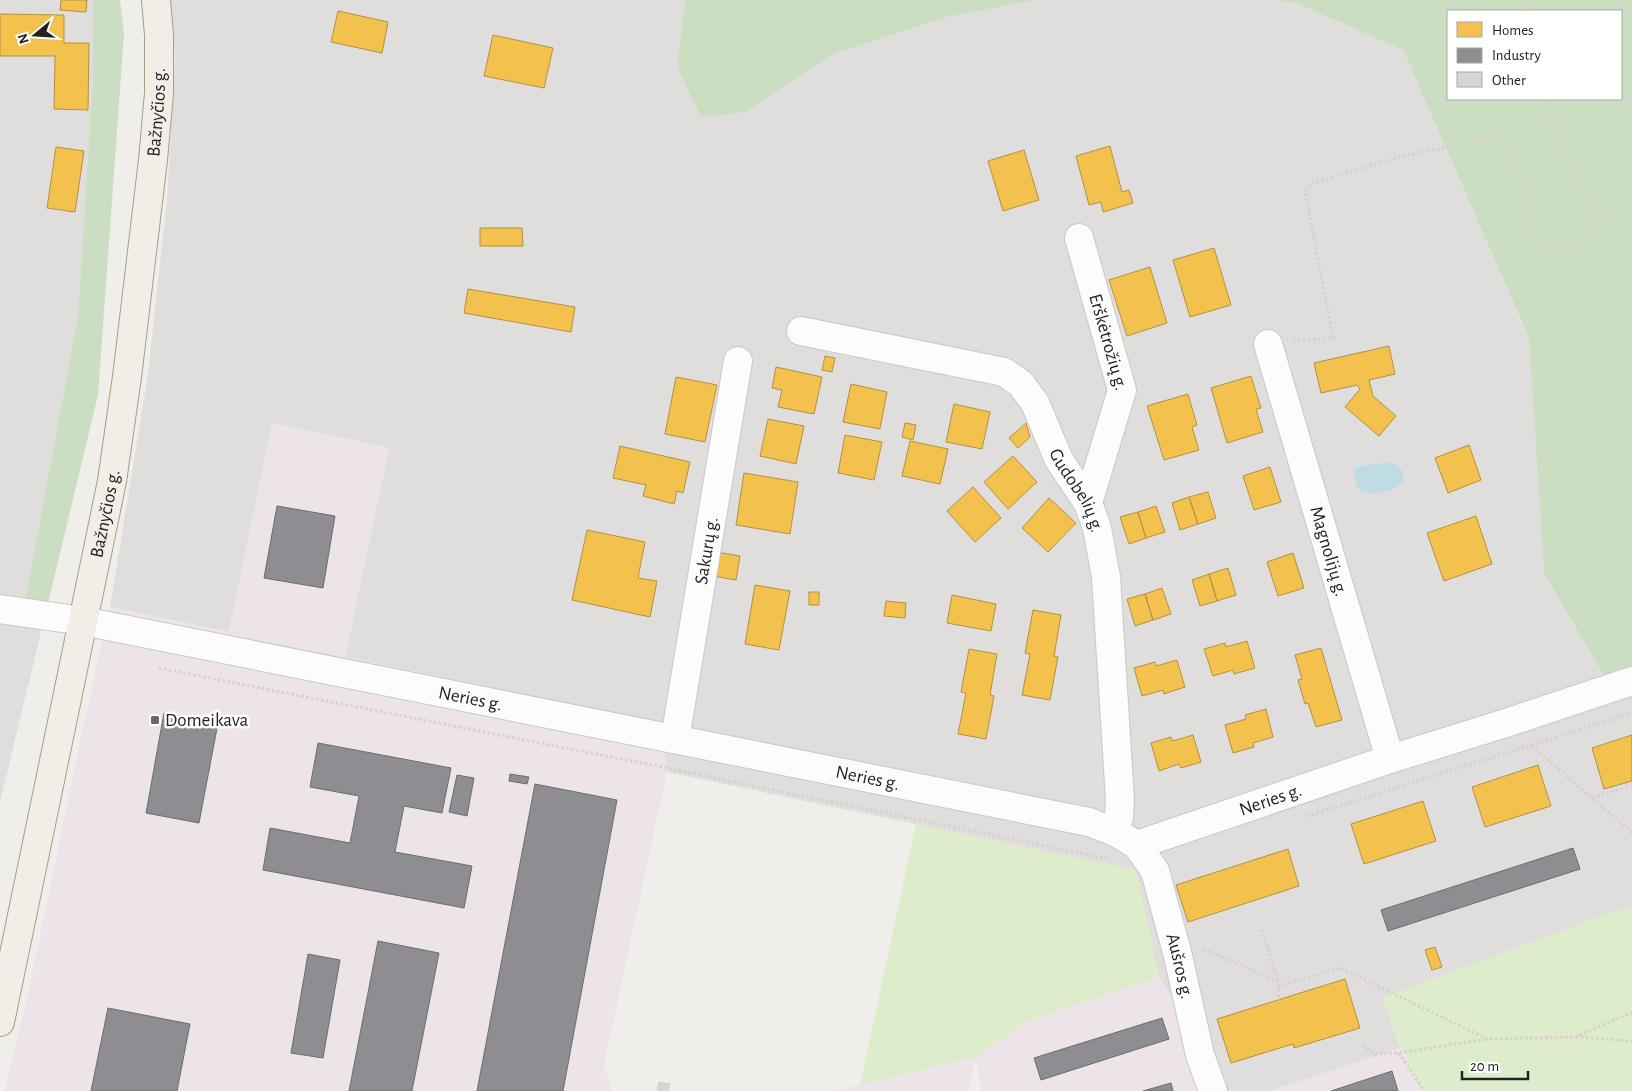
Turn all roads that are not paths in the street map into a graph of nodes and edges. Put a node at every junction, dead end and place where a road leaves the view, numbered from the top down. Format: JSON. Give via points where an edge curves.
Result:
{"nodes":[{"id":1,"x":156,"y":0,"type":"edge"},
{"id":2,"x":1079,"y":238,"type":"dead end"},
{"id":3,"x":801,"y":331,"type":"dead end"},
{"id":4,"x":1268,"y":344,"type":"road end"},
{"id":5,"x":738,"y":361,"type":"dead end"},
{"id":6,"x":1088,"y":503,"type":"junction"},
{"id":7,"x":0,"y":609,"type":"edge"},
{"id":8,"x":83,"y":621,"type":"junction"},
{"id":9,"x":1632,"y":681,"type":"edge"},
{"id":10,"x":675,"y":739,"type":"junction"},
{"id":11,"x":1390,"y":759,"type":"junction"},
{"id":12,"x":1134,"y":847,"type":"junction"},
{"id":13,"x":0,"y":1022,"type":"edge"},
{"id":14,"x":1213,"y":1091,"type":"edge"}],
"edges":[{"from":1,"to":8,"type":"main road","name":"Bažnyčios g.","via":[[159,93],[154,160],[113,472]]},
{"from":2,"to":6,"type":"street","name":"Erškėtrožių g.","via":[[1122,390]]},
{"from":3,"to":6,"type":"street","name":"Gudobelių g.","via":[[1004,372],[1021,384],[1035,403],[1060,460]]},
{"from":4,"to":11,"type":"street","name":"Magnolijų g."},
{"from":5,"to":10,"type":"street","name":"Sakurų g."},
{"from":6,"to":12,"type":"street","name":"Gudobelių g.","via":[[1097,528],[1106,577],[1119,817]]},
{"from":7,"to":8,"type":"street","name":"Neries g."},
{"from":8,"to":10,"type":"street","name":"Neries g."},
{"from":8,"to":13,"type":"main road","name":"Bažnyčios g."},
{"from":9,"to":11,"type":"street","name":"Neries g."},
{"from":10,"to":12,"type":"street","name":"Neries g.","via":[[1090,822]]},
{"from":11,"to":12,"type":"street","name":"Neries g."},
{"from":12,"to":14,"type":"street","name":"Aušros g.","via":[[1155,871],[1200,1055]]}]}
